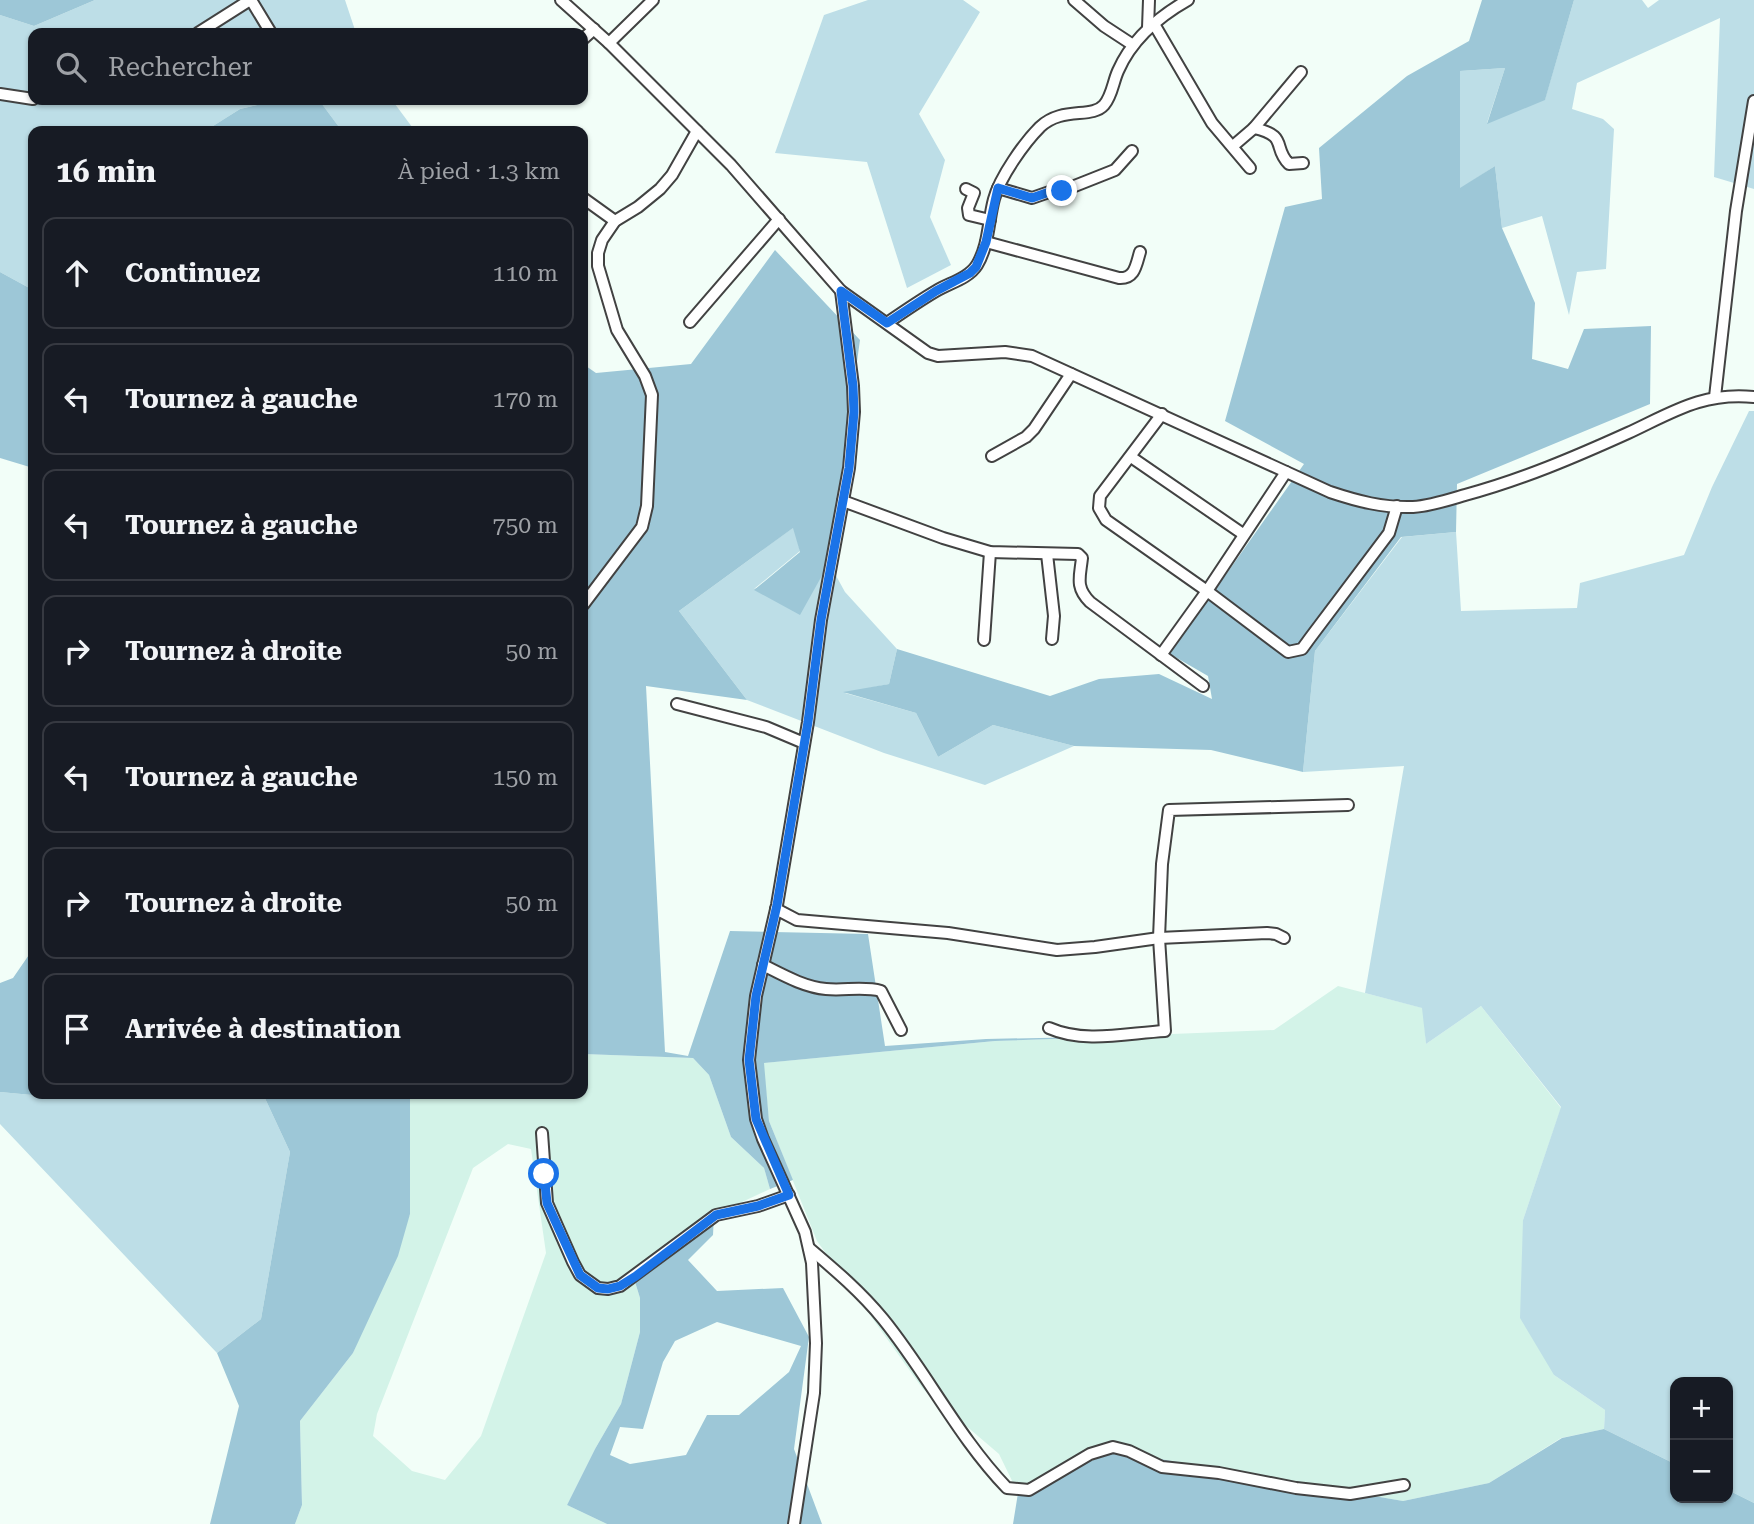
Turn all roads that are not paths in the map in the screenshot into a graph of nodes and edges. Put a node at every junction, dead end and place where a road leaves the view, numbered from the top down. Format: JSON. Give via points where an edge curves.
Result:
{"nodes":[{"id":1,"x":250,"y":0,"type":"edge"},
{"id":2,"x":561,"y":0,"type":"edge"},
{"id":3,"x":653,"y":0,"type":"edge"},
{"id":4,"x":1074,"y":0,"type":"edge"},
{"id":5,"x":1149,"y":0,"type":"edge"},
{"id":6,"x":1188,"y":0,"type":"edge"},
{"id":7,"x":1151,"y":26,"type":"junction"},
{"id":8,"x":206,"y":28,"type":"edge"},
{"id":9,"x":268,"y":28,"type":"edge"},
{"id":10,"x":594,"y":29,"type":"junction"},
{"id":11,"x":588,"y":34,"type":"edge"},
{"id":12,"x":610,"y":43,"type":"junction"},
{"id":13,"x":1133,"y":45,"type":"junction"},
{"id":14,"x":1301,"y":72,"type":"dead end"},
{"id":15,"x":0,"y":94,"type":"edge"},
{"id":16,"x":28,"y":98,"type":"edge"},
{"id":17,"x":1754,"y":101,"type":"edge"},
{"id":18,"x":1254,"y":128,"type":"junction"},
{"id":19,"x":697,"y":131,"type":"junction"},
{"id":20,"x":1233,"y":146,"type":"junction"},
{"id":21,"x":1132,"y":151,"type":"dead end"},
{"id":22,"x":1303,"y":163,"type":"dead end"},
{"id":23,"x":1250,"y":168,"type":"dead end"},
{"id":24,"x":998,"y":188,"type":"junction"},
{"id":25,"x":966,"y":189,"type":"dead end"},
{"id":26,"x":588,"y":202,"type":"edge"},
{"id":27,"x":779,"y":219,"type":"junction"},
{"id":28,"x":990,"y":220,"type":"junction"},
{"id":29,"x":615,"y":221,"type":"junction"},
{"id":30,"x":986,"y":242,"type":"junction"},
{"id":31,"x":1140,"y":252,"type":"dead end"},
{"id":32,"x":841,"y":291,"type":"junction"},
{"id":33,"x":690,"y":322,"type":"dead end"},
{"id":34,"x":887,"y":323,"type":"junction"},
{"id":35,"x":1071,"y":374,"type":"junction"},
{"id":36,"x":1715,"y":397,"type":"junction"},
{"id":37,"x":1754,"y":397,"type":"edge"},
{"id":38,"x":1162,"y":414,"type":"junction"},
{"id":39,"x":992,"y":456,"type":"dead end"},
{"id":40,"x":1131,"y":457,"type":"junction"},
{"id":41,"x":1286,"y":472,"type":"junction"},
{"id":42,"x":843,"y":501,"type":"junction"},
{"id":43,"x":1397,"y":506,"type":"junction"},
{"id":44,"x":1243,"y":534,"type":"junction"},
{"id":45,"x":990,"y":552,"type":"junction"},
{"id":46,"x":1047,"y":554,"type":"junction"},
{"id":47,"x":1208,"y":591,"type":"junction"},
{"id":48,"x":588,"y":599,"type":"edge"},
{"id":49,"x":1052,"y":639,"type":"dead end"},
{"id":50,"x":984,"y":640,"type":"dead end"},
{"id":51,"x":1161,"y":655,"type":"junction"},
{"id":52,"x":1203,"y":686,"type":"dead end"},
{"id":53,"x":677,"y":704,"type":"dead end"},
{"id":54,"x":804,"y":743,"type":"junction"},
{"id":55,"x":1348,"y":805,"type":"dead end"},
{"id":56,"x":776,"y":909,"type":"junction"},
{"id":57,"x":1159,"y":937,"type":"junction"},
{"id":58,"x":1284,"y":938,"type":"dead end"},
{"id":59,"x":763,"y":965,"type":"junction"},
{"id":60,"x":1049,"y":1028,"type":"dead end"},
{"id":61,"x":901,"y":1030,"type":"dead end"},
{"id":62,"x":542,"y":1133,"type":"dead end"},
{"id":63,"x":789,"y":1195,"type":"junction"},
{"id":64,"x":809,"y":1248,"type":"junction"},
{"id":65,"x":1404,"y":1485,"type":"dead end"},
{"id":66,"x":794,"y":1524,"type":"edge"}],
"edges":[{"from":1,"to":8,"type":"street"},
{"from":1,"to":9,"type":"street"},
{"from":2,"to":10,"type":"street"},
{"from":3,"to":12,"type":"street"},
{"from":4,"to":13,"type":"street"},
{"from":5,"to":7,"type":"street"},
{"from":6,"to":7,"type":"street"},
{"from":7,"to":13,"type":"street"},
{"from":7,"to":20,"type":"street","via":[[1212,124]]},
{"from":10,"to":11,"type":"street"},
{"from":10,"to":12,"type":"street"},
{"from":12,"to":19,"type":"street"},
{"from":13,"to":24,"type":"street","via":[[1106,104],[1091,113],[1065,113],[1041,126]]},
{"from":14,"to":18,"type":"street"},
{"from":15,"to":16,"type":"street"},
{"from":17,"to":36,"type":"street"},
{"from":18,"to":20,"type":"street"},
{"from":18,"to":22,"type":"street","via":[[1274,134],[1289,164]]},
{"from":19,"to":27,"type":"street"},
{"from":19,"to":29,"type":"street","via":[[660,189]]},
{"from":20,"to":23,"type":"street"},
{"from":21,"to":24,"type":"street","via":[[1115,170],[1062,191],[1032,198]]},
{"from":24,"to":28,"type":"street"},
{"from":25,"to":28,"type":"street","via":[[974,193],[969,215]]},
{"from":26,"to":29,"type":"street"},
{"from":27,"to":32,"type":"street"},
{"from":27,"to":33,"type":"street"},
{"from":28,"to":30,"type":"street"},
{"from":29,"to":48,"type":"street","via":[[603,240],[598,266],[617,330],[652,390],[647,506],[638,534]]},
{"from":30,"to":31,"type":"street","via":[[1126,279]]},
{"from":30,"to":34,"type":"street","via":[[970,273]]},
{"from":32,"to":34,"type":"street"},
{"from":32,"to":42,"type":"street","via":[[854,412]]},
{"from":34,"to":35,"type":"street","via":[[937,356],[1020,353]]},
{"from":35,"to":38,"type":"street"},
{"from":35,"to":39,"type":"street","via":[[1034,429]]},
{"from":36,"to":37,"type":"street"},
{"from":36,"to":43,"type":"street","via":[[1670,411],[1498,486],[1429,505]]},
{"from":38,"to":40,"type":"street"},
{"from":38,"to":41,"type":"street"},
{"from":40,"to":44,"type":"street"},
{"from":40,"to":47,"type":"street","via":[[1100,496],[1099,508],[1106,520]]},
{"from":41,"to":43,"type":"street","via":[[1371,505]]},
{"from":41,"to":44,"type":"street"},
{"from":42,"to":45,"type":"street"},
{"from":42,"to":54,"type":"street"},
{"from":43,"to":47,"type":"street","via":[[1389,533],[1302,649],[1288,652]]},
{"from":44,"to":47,"type":"street"},
{"from":45,"to":46,"type":"street"},
{"from":45,"to":50,"type":"street"},
{"from":46,"to":49,"type":"street"},
{"from":46,"to":51,"type":"street","via":[[1078,554],[1082,558],[1081,593]]},
{"from":47,"to":51,"type":"street"},
{"from":51,"to":52,"type":"street"},
{"from":53,"to":54,"type":"street","via":[[766,727]]},
{"from":54,"to":56,"type":"street"},
{"from":55,"to":57,"type":"street","via":[[1169,810]]},
{"from":56,"to":57,"type":"street","via":[[797,920],[948,933],[1056,950]]},
{"from":56,"to":59,"type":"street"},
{"from":57,"to":58,"type":"street","via":[[1267,933]]},
{"from":57,"to":60,"type":"street","via":[[1165,1031],[1083,1037]]},
{"from":59,"to":61,"type":"street","via":[[797,982],[825,989],[881,991]]},
{"from":59,"to":63,"type":"street","via":[[750,1038],[749,1075],[756,1119]]},
{"from":62,"to":63,"type":"street","via":[[547,1203],[580,1275],[598,1288],[620,1286],[716,1215]]},
{"from":63,"to":64,"type":"street"},
{"from":64,"to":65,"type":"street","via":[[858,1290],[884,1321],[1007,1488],[1029,1490],[1090,1454],[1113,1447],[1162,1467],[1296,1489],[1350,1494]]},
{"from":64,"to":66,"type":"street","via":[[815,1368]]}]}
